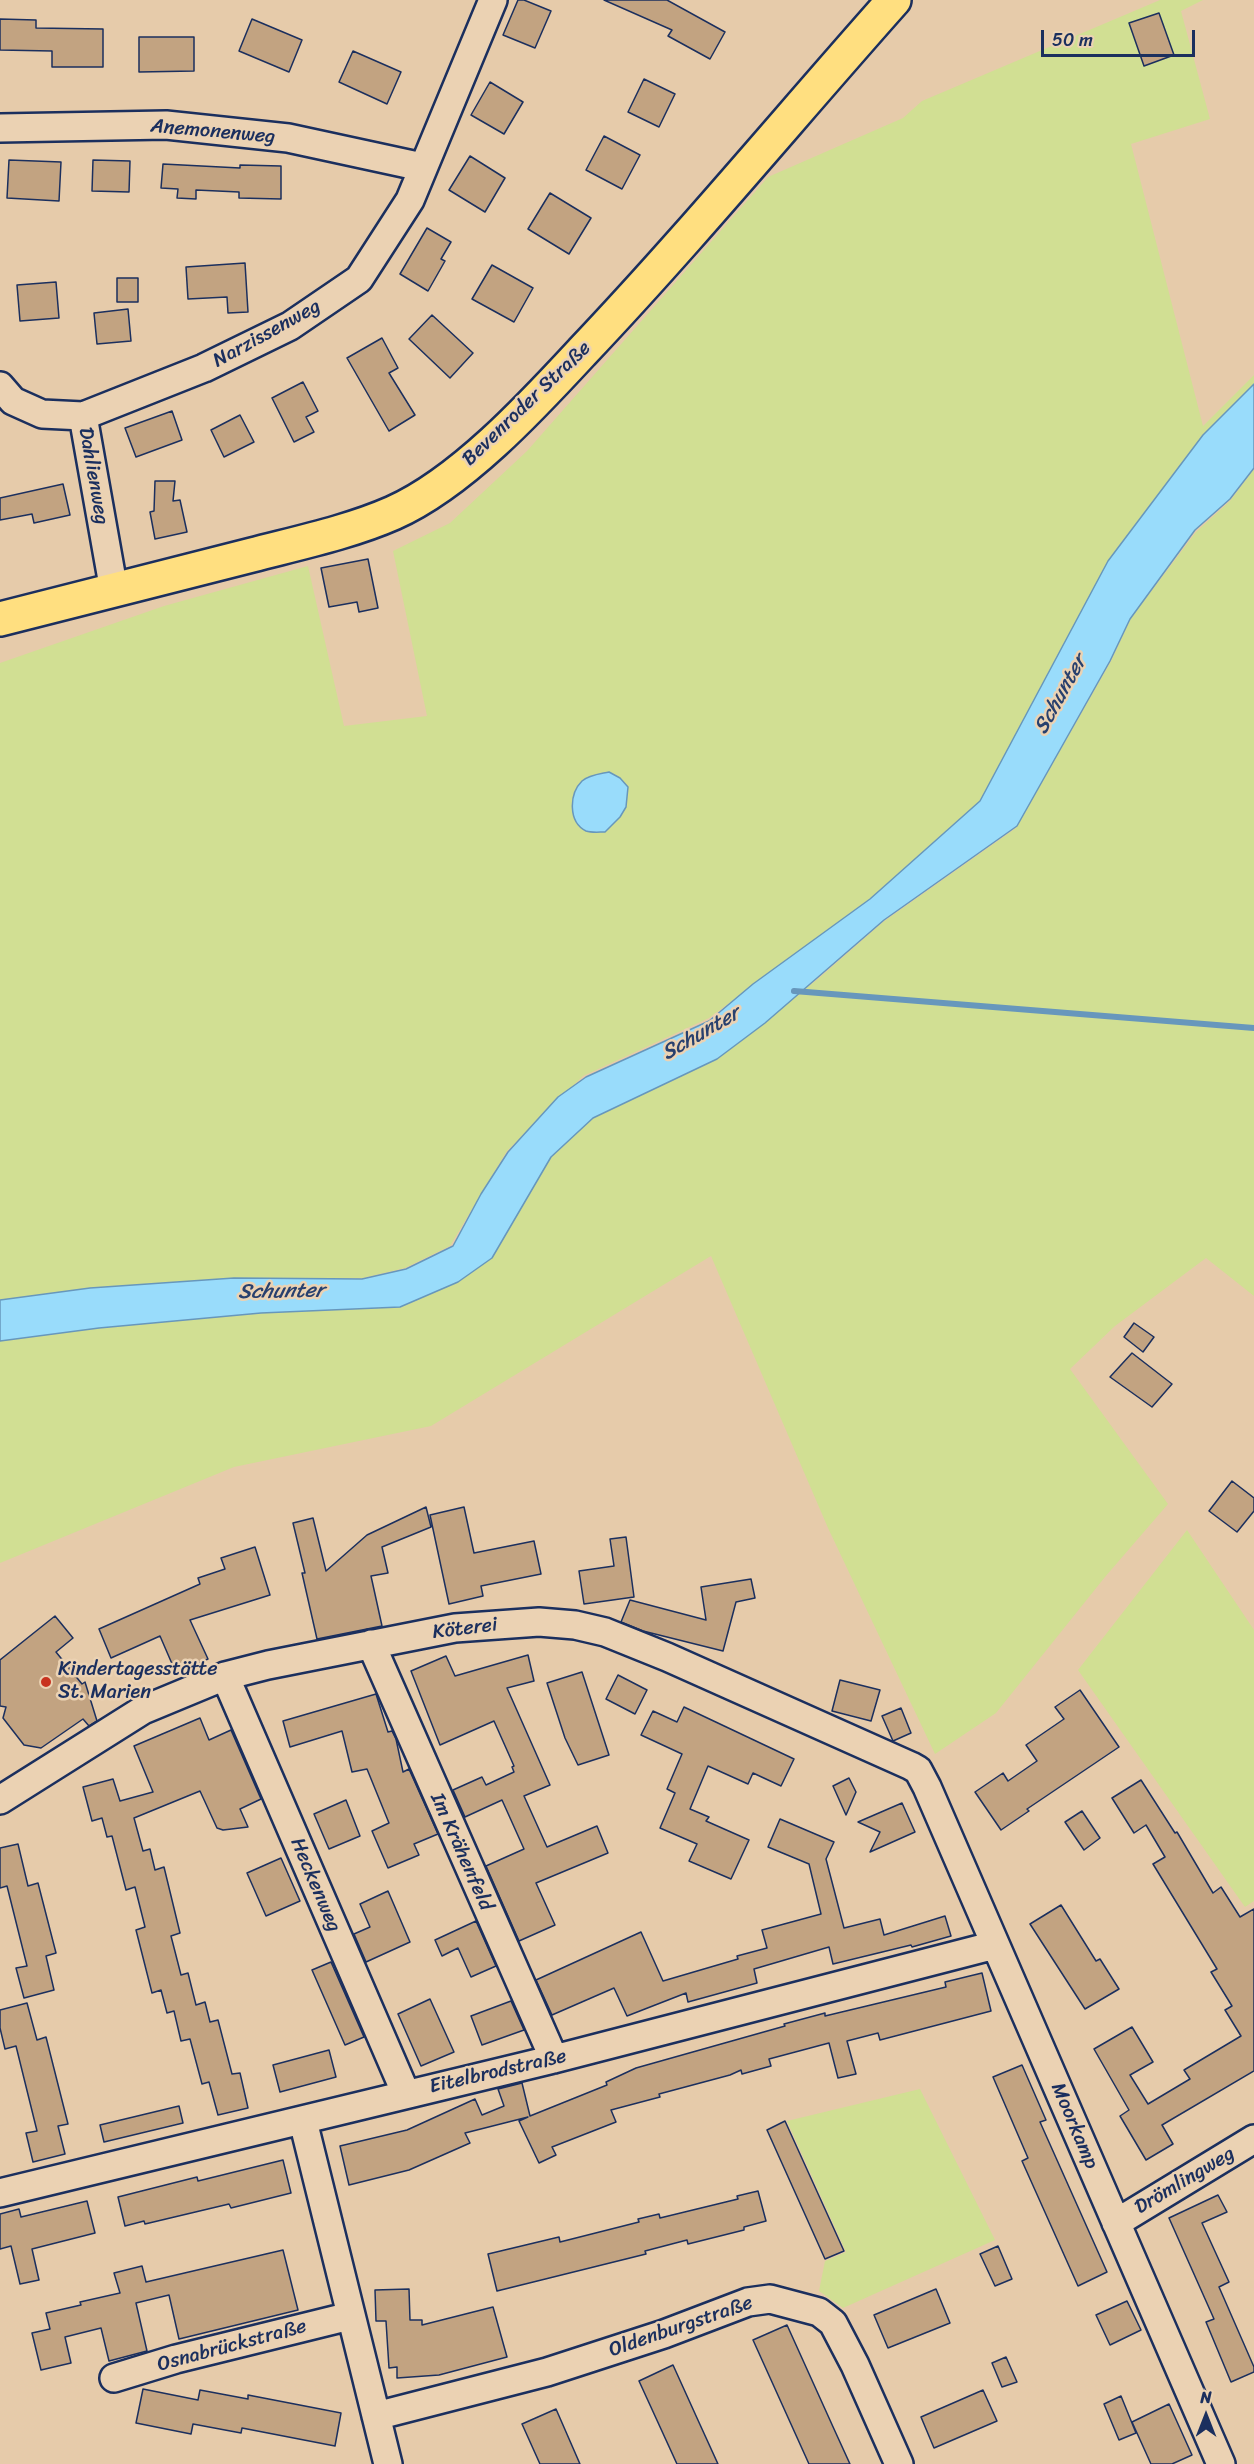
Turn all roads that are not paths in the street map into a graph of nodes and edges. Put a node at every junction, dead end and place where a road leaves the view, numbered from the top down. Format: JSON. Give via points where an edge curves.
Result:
{"nodes":[{"id":1,"x":493,"y":0,"type":"edge"},
{"id":2,"x":894,"y":0,"type":"edge"},
{"id":3,"x":0,"y":128,"type":"edge"},
{"id":4,"x":422,"y":167,"type":"junction"},
{"id":5,"x":0,"y":386,"type":"edge"},
{"id":6,"x":82,"y":416,"type":"junction"},
{"id":7,"x":114,"y":591,"type":"junction"},
{"id":8,"x":0,"y":619,"type":"edge"},
{"id":9,"x":371,"y":1644,"type":"junction"},
{"id":10,"x":225,"y":1676,"type":"junction"},
{"id":11,"x":927,"y":1787,"type":"joint"},
{"id":12,"x":0,"y":1800,"type":"edge"},
{"id":13,"x":995,"y":1945,"type":"junction"},
{"id":14,"x":554,"y":2059,"type":"junction"},
{"id":15,"x":406,"y":2094,"type":"junction"},
{"id":16,"x":303,"y":2121,"type":"junction"},
{"id":17,"x":1254,"y":2139,"type":"edge"},
{"id":18,"x":0,"y":2193,"type":"edge"},
{"id":19,"x":1116,"y":2223,"type":"junction"},
{"id":20,"x":350,"y":2316,"type":"junction"},
{"id":21,"x":114,"y":2378,"type":"dead end"},
{"id":22,"x":376,"y":2416,"type":"junction"},
{"id":23,"x":388,"y":2464,"type":"edge"},
{"id":24,"x":899,"y":2464,"type":"edge"},
{"id":25,"x":1221,"y":2464,"type":"edge"}],
"edges":[{"from":1,"to":4,"type":"street","name":"Narzissenweg"},
{"from":2,"to":7,"type":"main road","name":"Bevenroder Straße","via":[[635,296],[528,410],[449,479],[393,513],[309,540]]},
{"from":3,"to":4,"type":"street","name":"Anemonenweg","via":[[166,125],[288,138]]},
{"from":4,"to":6,"type":"street","name":"Narzissenweg","via":[[410,200],[359,279],[290,326],[204,368]]},
{"from":5,"to":6,"type":"street","name":"Dahlienweg","via":[[13,401],[42,414]]},
{"from":6,"to":7,"type":"street","name":"Dahlienweg"},
{"from":7,"to":8,"type":"main road","name":"Bevenroder Straße"},
{"from":9,"to":10,"type":"street","name":"Köterei"},
{"from":9,"to":11,"type":"street","name":"Köterei","via":[[455,1628],[530,1622],[605,1632],[911,1766],[918,1770]]},
{"from":9,"to":14,"type":"street","name":"Im Krähenfeld"},
{"from":10,"to":12,"type":"street","name":"Köterei","via":[[143,1710]]},
{"from":10,"to":15,"type":"street","name":"Heckenweg"},
{"from":11,"to":13,"type":"street","name":"Moorkamp"},
{"from":13,"to":14,"type":"street","name":"Eitelbrodstraße"},
{"from":13,"to":19,"type":"street","name":"Moorkamp"},
{"from":14,"to":15,"type":"street","name":"Eitelbrodstraße"},
{"from":15,"to":16,"type":"street","name":"Eitelbrodstraße"},
{"from":16,"to":18,"type":"street","name":"Eitelbrodstraße"},
{"from":16,"to":20,"type":"street"},
{"from":17,"to":19,"type":"street","name":"Drömlingweg"},
{"from":19,"to":25,"type":"street","name":"Moorkamp"},
{"from":20,"to":21,"type":"street","name":"Osnabrückstraße"},
{"from":20,"to":22,"type":"street"},
{"from":22,"to":23,"type":"street"},
{"from":22,"to":24,"type":"street","name":"Oldenburgstraße","via":[[547,2372],[748,2302],[770,2299],[819,2312],[833,2323]]}]}
